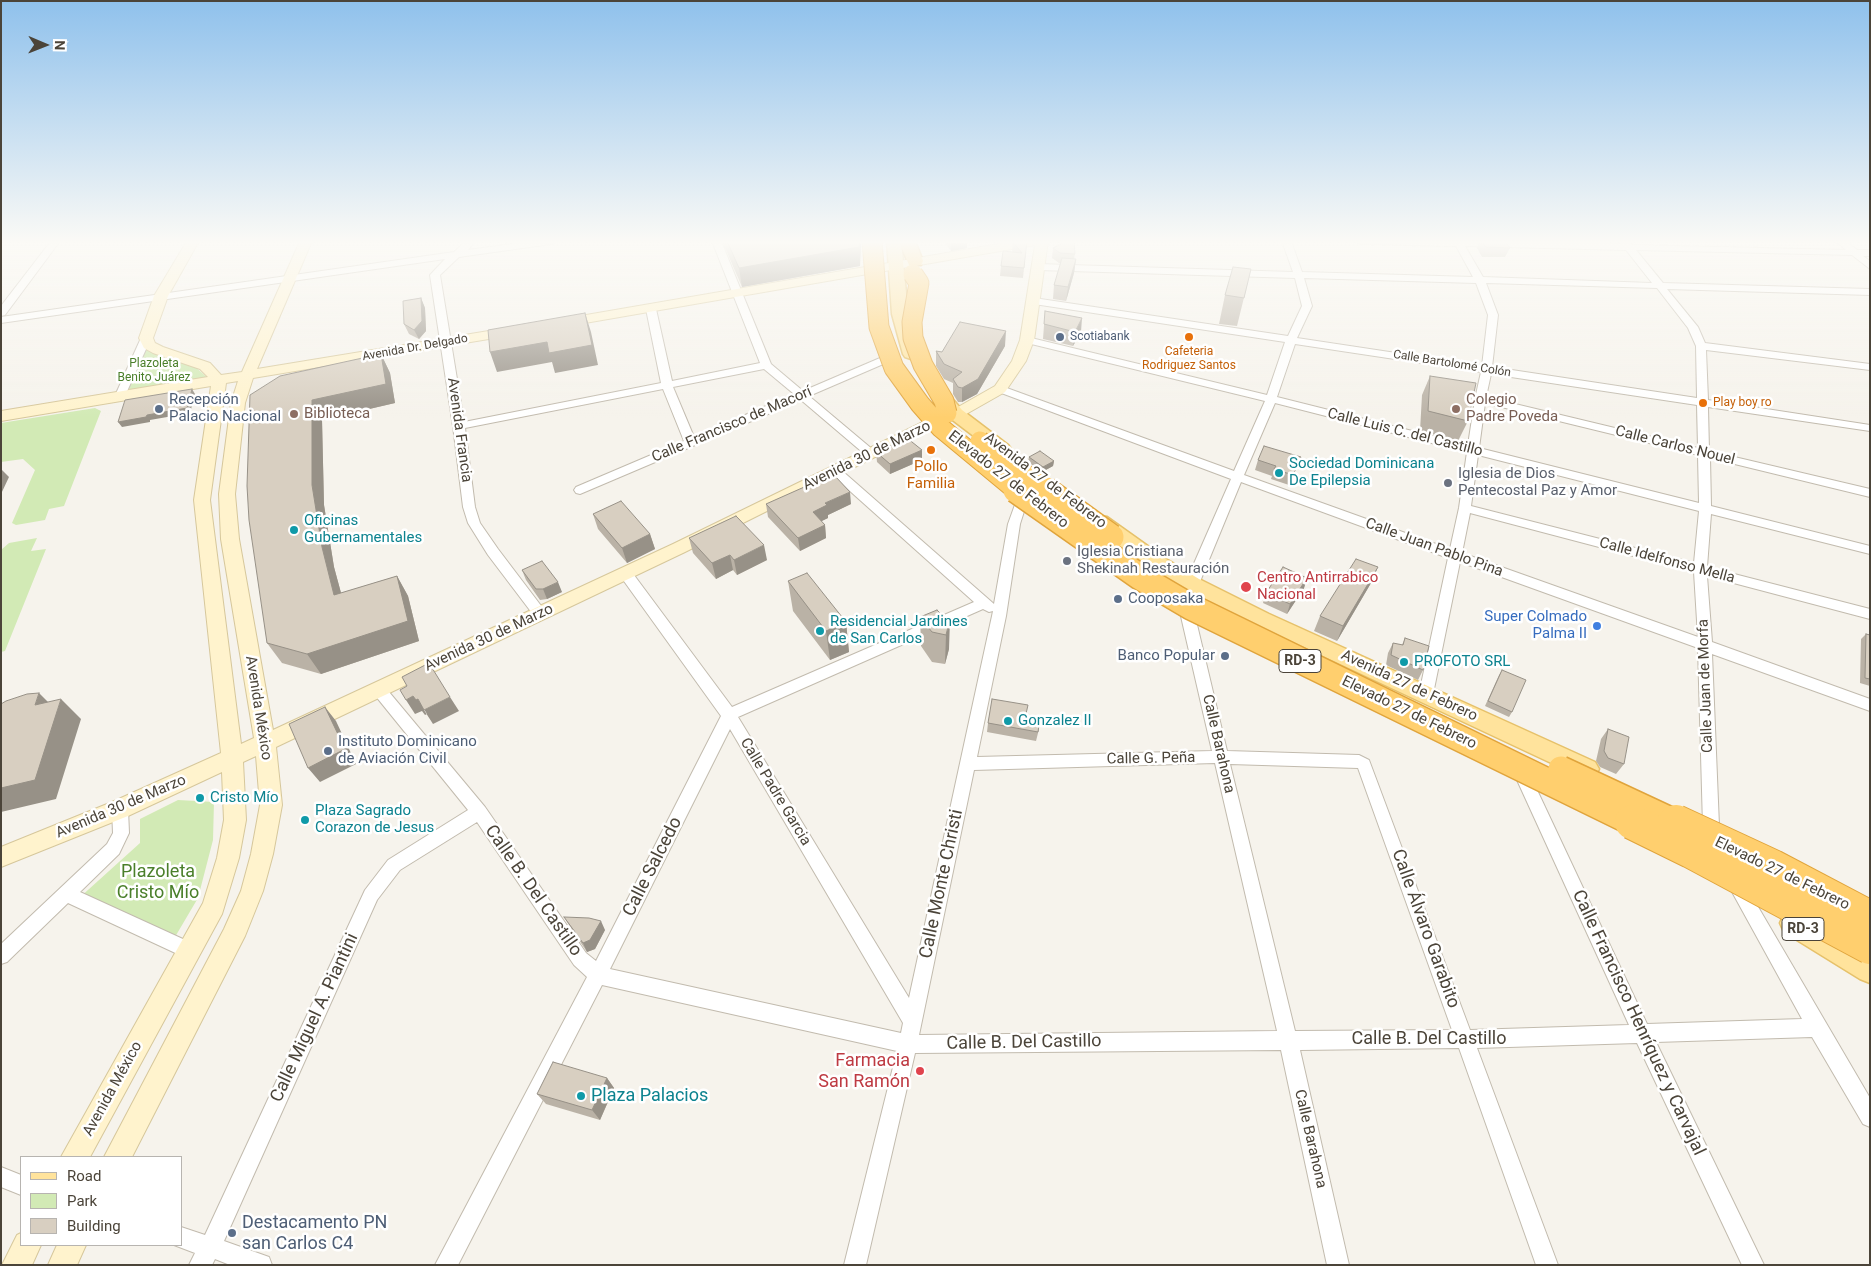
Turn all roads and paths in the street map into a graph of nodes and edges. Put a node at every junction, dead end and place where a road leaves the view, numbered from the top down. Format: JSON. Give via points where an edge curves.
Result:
{"nodes":[{"id":1,"x":11,"y":300,"type":"edge"},
{"id":2,"x":134,"y":300,"type":"edge"},
{"id":3,"x":160,"y":300,"type":"edge"},
{"id":4,"x":281,"y":300,"type":"edge"},
{"id":5,"x":439,"y":300,"type":"edge"},
{"id":6,"x":702,"y":300,"type":"edge"},
{"id":7,"x":739,"y":300,"type":"edge"},
{"id":8,"x":872,"y":300,"type":"edge"},
{"id":9,"x":877,"y":300,"type":"edge"},
{"id":10,"x":891,"y":300,"type":"edge"},
{"id":11,"x":899,"y":300,"type":"edge"},
{"id":12,"x":916,"y":300,"type":"edge"},
{"id":13,"x":921,"y":300,"type":"edge"},
{"id":14,"x":1305,"y":300,"type":"edge"},
{"id":15,"x":1487,"y":300,"type":"edge"},
{"id":16,"x":1672,"y":300,"type":"edge"},
{"id":17,"x":1034,"y":301,"type":"joint"},
{"id":18,"x":650,"y":309,"type":"junction"},
{"id":19,"x":1,"y":313,"type":"edge"},
{"id":20,"x":1,"y":320,"type":"edge"},
{"id":21,"x":553,"y":325,"type":"edge"},
{"id":22,"x":524,"y":330,"type":"edge"},
{"id":23,"x":146,"y":338,"type":"junction"},
{"id":24,"x":1027,"y":340,"type":"junction"},
{"id":25,"x":1292,"y":340,"type":"junction"},
{"id":26,"x":446,"y":342,"type":"junction"},
{"id":27,"x":1701,"y":346,"type":"junction"},
{"id":28,"x":912,"y":359,"type":"junction"},
{"id":29,"x":884,"y":360,"type":"junction"},
{"id":30,"x":766,"y":365,"type":"junction"},
{"id":31,"x":1870,"y":367,"type":"edge"},
{"id":32,"x":1487,"y":370,"type":"junction"},
{"id":33,"x":246,"y":376,"type":"junction"},
{"id":34,"x":218,"y":381,"type":"junction"},
{"id":35,"x":667,"y":384,"type":"junction"},
{"id":36,"x":1000,"y":389,"type":"junction"},
{"id":37,"x":802,"y":396,"type":"junction"},
{"id":38,"x":119,"y":398,"type":"junction"},
{"id":39,"x":1272,"y":399,"type":"junction"},
{"id":40,"x":1480,"y":399,"type":"junction"},
{"id":41,"x":1702,"y":404,"type":"junction"},
{"id":42,"x":1,"y":416,"type":"edge"},
{"id":43,"x":944,"y":417,"type":"junction"},
{"id":44,"x":459,"y":426,"type":"junction"},
{"id":45,"x":1870,"y":428,"type":"edge"},
{"id":46,"x":691,"y":443,"type":"junction"},
{"id":47,"x":1473,"y":450,"type":"junction"},
{"id":48,"x":1703,"y":453,"type":"junction"},
{"id":49,"x":872,"y":454,"type":"junction"},
{"id":50,"x":836,"y":472,"type":"junction"},
{"id":51,"x":1238,"y":477,"type":"junction"},
{"id":52,"x":580,"y":490,"type":"dead end"},
{"id":53,"x":1870,"y":493,"type":"edge"},
{"id":54,"x":1021,"y":502,"type":"junction"},
{"id":55,"x":1465,"y":508,"type":"junction"},
{"id":56,"x":1705,"y":510,"type":"junction"},
{"id":57,"x":1870,"y":550,"type":"edge"},
{"id":58,"x":1454,"y":555,"type":"junction"},
{"id":59,"x":1700,"y":570,"type":"junction"},
{"id":60,"x":626,"y":574,"type":"junction"},
{"id":61,"x":1192,"y":584,"type":"junction"},
{"id":62,"x":984,"y":603,"type":"junction"},
{"id":63,"x":1187,"y":612,"type":"junction"},
{"id":64,"x":540,"y":614,"type":"junction"},
{"id":65,"x":1870,"y":614,"type":"edge"},
{"id":66,"x":999,"y":616,"type":"junction"},
{"id":67,"x":1705,"y":645,"type":"junction"},
{"id":68,"x":379,"y":690,"type":"junction"},
{"id":69,"x":1426,"y":694,"type":"junction"},
{"id":70,"x":1870,"y":705,"type":"edge"},
{"id":71,"x":729,"y":715,"type":"junction"},
{"id":72,"x":265,"y":742,"type":"junction"},
{"id":73,"x":1220,"y":757,"type":"junction"},
{"id":74,"x":232,"y":758,"type":"junction"},
{"id":75,"x":968,"y":764,"type":"junction"},
{"id":76,"x":1364,"y":764,"type":"joint"},
{"id":77,"x":1525,"y":780,"type":"junction"},
{"id":78,"x":120,"y":809,"type":"junction"},
{"id":79,"x":479,"y":812,"type":"junction"},
{"id":80,"x":1711,"y":826,"type":"junction"},
{"id":81,"x":1691,"y":851,"type":"junction"},
{"id":82,"x":1,"y":857,"type":"edge"},
{"id":83,"x":1737,"y":888,"type":"junction"},
{"id":84,"x":66,"y":894,"type":"junction"},
{"id":85,"x":1870,"y":909,"type":"edge"},
{"id":86,"x":1870,"y":918,"type":"edge"},
{"id":87,"x":1870,"y":947,"type":"edge"},
{"id":88,"x":190,"y":951,"type":"junction"},
{"id":89,"x":1870,"y":955,"type":"edge"},
{"id":90,"x":1,"y":956,"type":"edge"},
{"id":91,"x":1870,"y":970,"type":"edge"},
{"id":92,"x":598,"y":975,"type":"junction"},
{"id":93,"x":912,"y":1020,"type":"junction"},
{"id":94,"x":1817,"y":1028,"type":"junction"},
{"id":95,"x":1643,"y":1035,"type":"junction"},
{"id":96,"x":1465,"y":1039,"type":"junction"},
{"id":97,"x":1288,"y":1040,"type":"junction"},
{"id":98,"x":908,"y":1044,"type":"junction"},
{"id":99,"x":1870,"y":1117,"type":"edge"},
{"id":100,"x":76,"y":1156,"type":"edge"},
{"id":101,"x":119,"y":1156,"type":"edge"},
{"id":102,"x":1,"y":1177,"type":"edge"},
{"id":103,"x":20,"y":1185,"type":"edge"},
{"id":104,"x":182,"y":1237,"type":"edge"},
{"id":105,"x":26,"y":1246,"type":"edge"},
{"id":106,"x":72,"y":1246,"type":"edge"},
{"id":107,"x":211,"y":1246,"type":"junction"},
{"id":108,"x":16,"y":1265,"type":"edge"},
{"id":109,"x":62,"y":1265,"type":"edge"},
{"id":110,"x":200,"y":1265,"type":"edge"},
{"id":111,"x":261,"y":1265,"type":"edge"},
{"id":112,"x":446,"y":1265,"type":"edge"},
{"id":113,"x":855,"y":1265,"type":"edge"},
{"id":114,"x":1338,"y":1265,"type":"edge"},
{"id":115,"x":1547,"y":1265,"type":"edge"},
{"id":116,"x":1753,"y":1265,"type":"edge"}],
"edges":[{"from":1,"to":19,"type":"street"},
{"from":2,"to":20,"type":"street"},
{"from":3,"to":23,"type":"main road"},
{"from":4,"to":33,"type":"main road","name":"Avenida México"},
{"from":5,"to":26,"type":"street","name":"Avenida Francia"},
{"from":6,"to":18,"type":"main road"},
{"from":7,"to":30,"type":"street"},
{"from":8,"to":29,"type":"main road","name":"Avenida 27 de Febrero","number":"RD-3","via":[[876,336]]},
{"from":9,"to":81,"type":"highway","name":"Elevado 27 de Febrero","number":"RD-3","bridge":true,"via":[[879,327],[894,368],[941,428],[1031,502],[1140,577],[1206,615]]},
{"from":10,"to":43,"type":"highway","name":"Elevado 27 de Febrero","number":"RD-3","via":[[899,346],[907,366]]},
{"from":11,"to":28,"type":"main road","name":"Avenida 27 de Febrero","number":"RD-3"},
{"from":12,"to":43,"type":"highway","bridge":true,"via":[[913,338],[923,365],[944,401]]},
{"from":13,"to":28,"type":"main road"},
{"from":14,"to":25,"type":"street","name":"Calle Barahona","via":[[1307,306]]},
{"from":15,"to":32,"type":"street","via":[[1493,315]]},
{"from":16,"to":27,"type":"street","name":"Calle Juan de Morfa","via":[[1693,327]]},
{"from":17,"to":24,"type":"main road"},
{"from":17,"to":25,"type":"street","name":"Calle Bartolomé Colón"},
{"from":18,"to":21,"type":"main road"},
{"from":18,"to":35,"type":"street"},
{"from":22,"to":26,"type":"main road","name":"Avenida Dr. Delgado"},
{"from":23,"to":34,"type":"main road","via":[[149,345],[158,350],[205,366]]},
{"from":23,"to":38,"type":"street"},
{"from":24,"to":36,"type":"main road","via":[[1019,362]]},
{"from":24,"to":39,"type":"street","name":"Calle Luis C. del Castillo"},
{"from":25,"to":32,"type":"street","name":"Calle Bartolomé Colón"},
{"from":25,"to":39,"type":"street","name":"Calle Barahona"},
{"from":26,"to":33,"type":"main road","name":"Avenida Dr. Delgado"},
{"from":26,"to":44,"type":"street","name":"Avenida Francia"},
{"from":27,"to":31,"type":"street"},
{"from":27,"to":41,"type":"street","name":"Calle Juan de Morfa"},
{"from":28,"to":43,"type":"main road","name":"Avenida 27 de Febrero","number":"RD-3"},
{"from":29,"to":37,"type":"street","name":"Calle Francisco de Macorí"},
{"from":29,"to":43,"type":"main road","name":"Avenida 27 de Febrero","number":"RD-3","via":[[904,392]]},
{"from":30,"to":35,"type":"street"},
{"from":30,"to":37,"type":"street"},
{"from":32,"to":40,"type":"street"},
{"from":32,"to":41,"type":"street","name":"Calle Bartolomé Colón"},
{"from":33,"to":34,"type":"main road","name":"Avenida Dr. Delgado"},
{"from":33,"to":72,"type":"main road","name":"Avenida México","via":[[238,403],[227,494],[230,539]]},
{"from":34,"to":38,"type":"main road","name":"Avenida Dr. Delgado"},
{"from":34,"to":74,"type":"main road","name":"Avenida México","via":[[202,500]]},
{"from":35,"to":44,"type":"street"},
{"from":35,"to":46,"type":"street"},
{"from":36,"to":43,"type":"main road","name":"Avenida 30 de Marzo"},
{"from":36,"to":51,"type":"street","name":"Calle Juan Pablo Pina"},
{"from":37,"to":46,"type":"street","name":"Calle Francisco de Macorí"},
{"from":37,"to":49,"type":"street"},
{"from":38,"to":42,"type":"main road","name":"Avenida Dr. Delgado"},
{"from":39,"to":47,"type":"street","name":"Calle Luis C. del Castillo"},
{"from":39,"to":51,"type":"street","name":"Calle Barahona"},
{"from":40,"to":47,"type":"street"},
{"from":40,"to":48,"type":"street","name":"Calle Carlos Nouel"},
{"from":41,"to":45,"type":"street","name":"Calle Bartolomé Colón"},
{"from":41,"to":48,"type":"street","name":"Calle Juan de Morfa"},
{"from":43,"to":49,"type":"main road","name":"Avenida 30 de Marzo"},
{"from":43,"to":54,"type":"main road","name":"Avenida 27 de Febrero","number":"RD-3"},
{"from":43,"to":61,"type":"main road","name":"Avenida 27 de Febrero","number":"RD-3"},
{"from":43,"to":86,"type":"highway","name":"Elevado 27 de Febrero","number":"RD-3","bridge":true,"via":[[1155,570],[1196,596],[1773,867]]},
{"from":44,"to":64,"type":"street","name":"Avenida Francia","via":[[474,523]]},
{"from":46,"to":52,"type":"street","name":"Calle Francisco de Macorí"},
{"from":47,"to":55,"type":"street"},
{"from":47,"to":56,"type":"street","name":"Calle Luis C. del Castillo"},
{"from":48,"to":53,"type":"street","name":"Calle Carlos Nouel"},
{"from":48,"to":56,"type":"street","name":"Calle Juan de Morfa"},
{"from":49,"to":50,"type":"main road","name":"Avenida 30 de Marzo"},
{"from":50,"to":60,"type":"main road","name":"Avenida 30 de Marzo"},
{"from":50,"to":62,"type":"street"},
{"from":51,"to":58,"type":"street","name":"Calle Juan Pablo Pina"},
{"from":51,"to":61,"type":"street","name":"Calle Barahona"},
{"from":54,"to":63,"type":"main road","name":"Avenida 27 de Febrero","number":"RD-3"},
{"from":54,"to":66,"type":"street","name":"Calle Monte Christi","via":[[1014,524]]},
{"from":55,"to":58,"type":"street"},
{"from":55,"to":59,"type":"street","name":"Calle Idelfonso Mella"},
{"from":56,"to":57,"type":"street","name":"Calle Luis C. del Castillo"},
{"from":56,"to":59,"type":"street","name":"Calle Juan de Morfa"},
{"from":58,"to":67,"type":"street","name":"Calle Juan Pablo Pina"},
{"from":58,"to":69,"type":"street"},
{"from":59,"to":65,"type":"street","name":"Calle Idelfonso Mella"},
{"from":59,"to":67,"type":"street","name":"Calle Juan de Morfa"},
{"from":60,"to":64,"type":"main road","name":"Avenida 30 de Marzo"},
{"from":60,"to":71,"type":"street","name":"Calle Padre Garcia"},
{"from":61,"to":63,"type":"street","name":"Calle Barahona"},
{"from":61,"to":69,"type":"main road","name":"Avenida 27 de Febrero","number":"RD-3"},
{"from":62,"to":66,"type":"street"},
{"from":62,"to":71,"type":"street"},
{"from":63,"to":73,"type":"street","name":"Calle Barahona"},
{"from":63,"to":77,"type":"main road","name":"Avenida 27 de Febrero","number":"RD-3"},
{"from":64,"to":68,"type":"main road","name":"Avenida 30 de Marzo"},
{"from":66,"to":75,"type":"street","name":"Calle Monte Christi"},
{"from":67,"to":70,"type":"street","name":"Calle Juan Pablo Pina"},
{"from":67,"to":80,"type":"street","name":"Calle Juan de Morfa"},
{"from":68,"to":72,"type":"main road","name":"Avenida 30 de Marzo"},
{"from":68,"to":79,"type":"street","name":"Calle B. Del Castillo"},
{"from":69,"to":80,"type":"main road","name":"Avenida 27 de Febrero","number":"RD-3"},
{"from":71,"to":92,"type":"street","name":"Calle Salcedo"},
{"from":71,"to":93,"type":"street","name":"Calle Padre Garcia"},
{"from":72,"to":74,"type":"main road","name":"Avenida 30 de Marzo"},
{"from":72,"to":101,"type":"main road","name":"Avenida México","via":[[271,805],[252,891],[233,936]]},
{"from":73,"to":75,"type":"street","name":"Calle G. Peña"},
{"from":73,"to":76,"type":"street","name":"Calle G. Peña","via":[[1359,761]]},
{"from":73,"to":97,"type":"street","name":"Calle Barahona"},
{"from":74,"to":78,"type":"main road","name":"Avenida 30 de Marzo"},
{"from":74,"to":88,"type":"main road","name":"Avenida México","via":[[235,820],[228,858],[214,906]]},
{"from":75,"to":93,"type":"street","name":"Calle Monte Christi"},
{"from":76,"to":96,"type":"street","name":"Calle Álvaro Garabito"},
{"from":77,"to":83,"type":"main road","name":"Avenida 27 de Febrero","number":"RD-3"},
{"from":77,"to":95,"type":"street","name":"Calle Francisco Henríquez y Carvajal"},
{"from":78,"to":82,"type":"main road","name":"Avenida 30 de Marzo"},
{"from":78,"to":84,"type":"street","via":[[121,833],[114,849]]},
{"from":79,"to":92,"type":"street","name":"Calle B. Del Castillo","via":[[580,959]]},
{"from":79,"to":107,"type":"street","name":"Calle Miguel A. Piantini","via":[[394,865],[371,896]]},
{"from":80,"to":83,"type":"street","name":"Calle Juan de Morfa"},
{"from":80,"to":85,"type":"main road","name":"Avenida 27 de Febrero","number":"RD-3"},
{"from":81,"to":87,"type":"highway","name":"Elevado 27 de Febrero","number":"RD-3","bridge":true},
{"from":81,"to":89,"type":"highway","bridge":true,"via":[[1772,904]]},
{"from":83,"to":91,"type":"main road","number":"RD-3"},
{"from":83,"to":94,"type":"street","name":"Calle Juan de Morfa"},
{"from":84,"to":88,"type":"street"},
{"from":84,"to":90,"type":"street"},
{"from":88,"to":100,"type":"main road","name":"Avenida México"},
{"from":92,"to":98,"type":"street","name":"Calle B. Del Castillo"},
{"from":92,"to":112,"type":"street","name":"Calle Salcedo"},
{"from":93,"to":98,"type":"street","name":"Calle Monte Christi"},
{"from":94,"to":95,"type":"street","name":"Calle B. Del Castillo"},
{"from":94,"to":99,"type":"street","name":"Calle Juan de Morfa"},
{"from":95,"to":96,"type":"street","name":"Calle B. Del Castillo"},
{"from":95,"to":116,"type":"street","name":"Calle Francisco Henríquez y Carvajal"},
{"from":96,"to":97,"type":"street","name":"Calle B. Del Castillo"},
{"from":96,"to":115,"type":"street","name":"Calle Álvaro Garabito"},
{"from":97,"to":98,"type":"street","name":"Calle B. Del Castillo"},
{"from":97,"to":114,"type":"street","name":"Calle Barahona"},
{"from":98,"to":113,"type":"street","name":"Calle Monte Christi"},
{"from":102,"to":103,"type":"street"},
{"from":104,"to":107,"type":"street"},
{"from":105,"to":108,"type":"main road"},
{"from":106,"to":109,"type":"main road"},
{"from":107,"to":110,"type":"street","name":"Calle Miguel A. Piantini"},
{"from":107,"to":111,"type":"street"}]}
